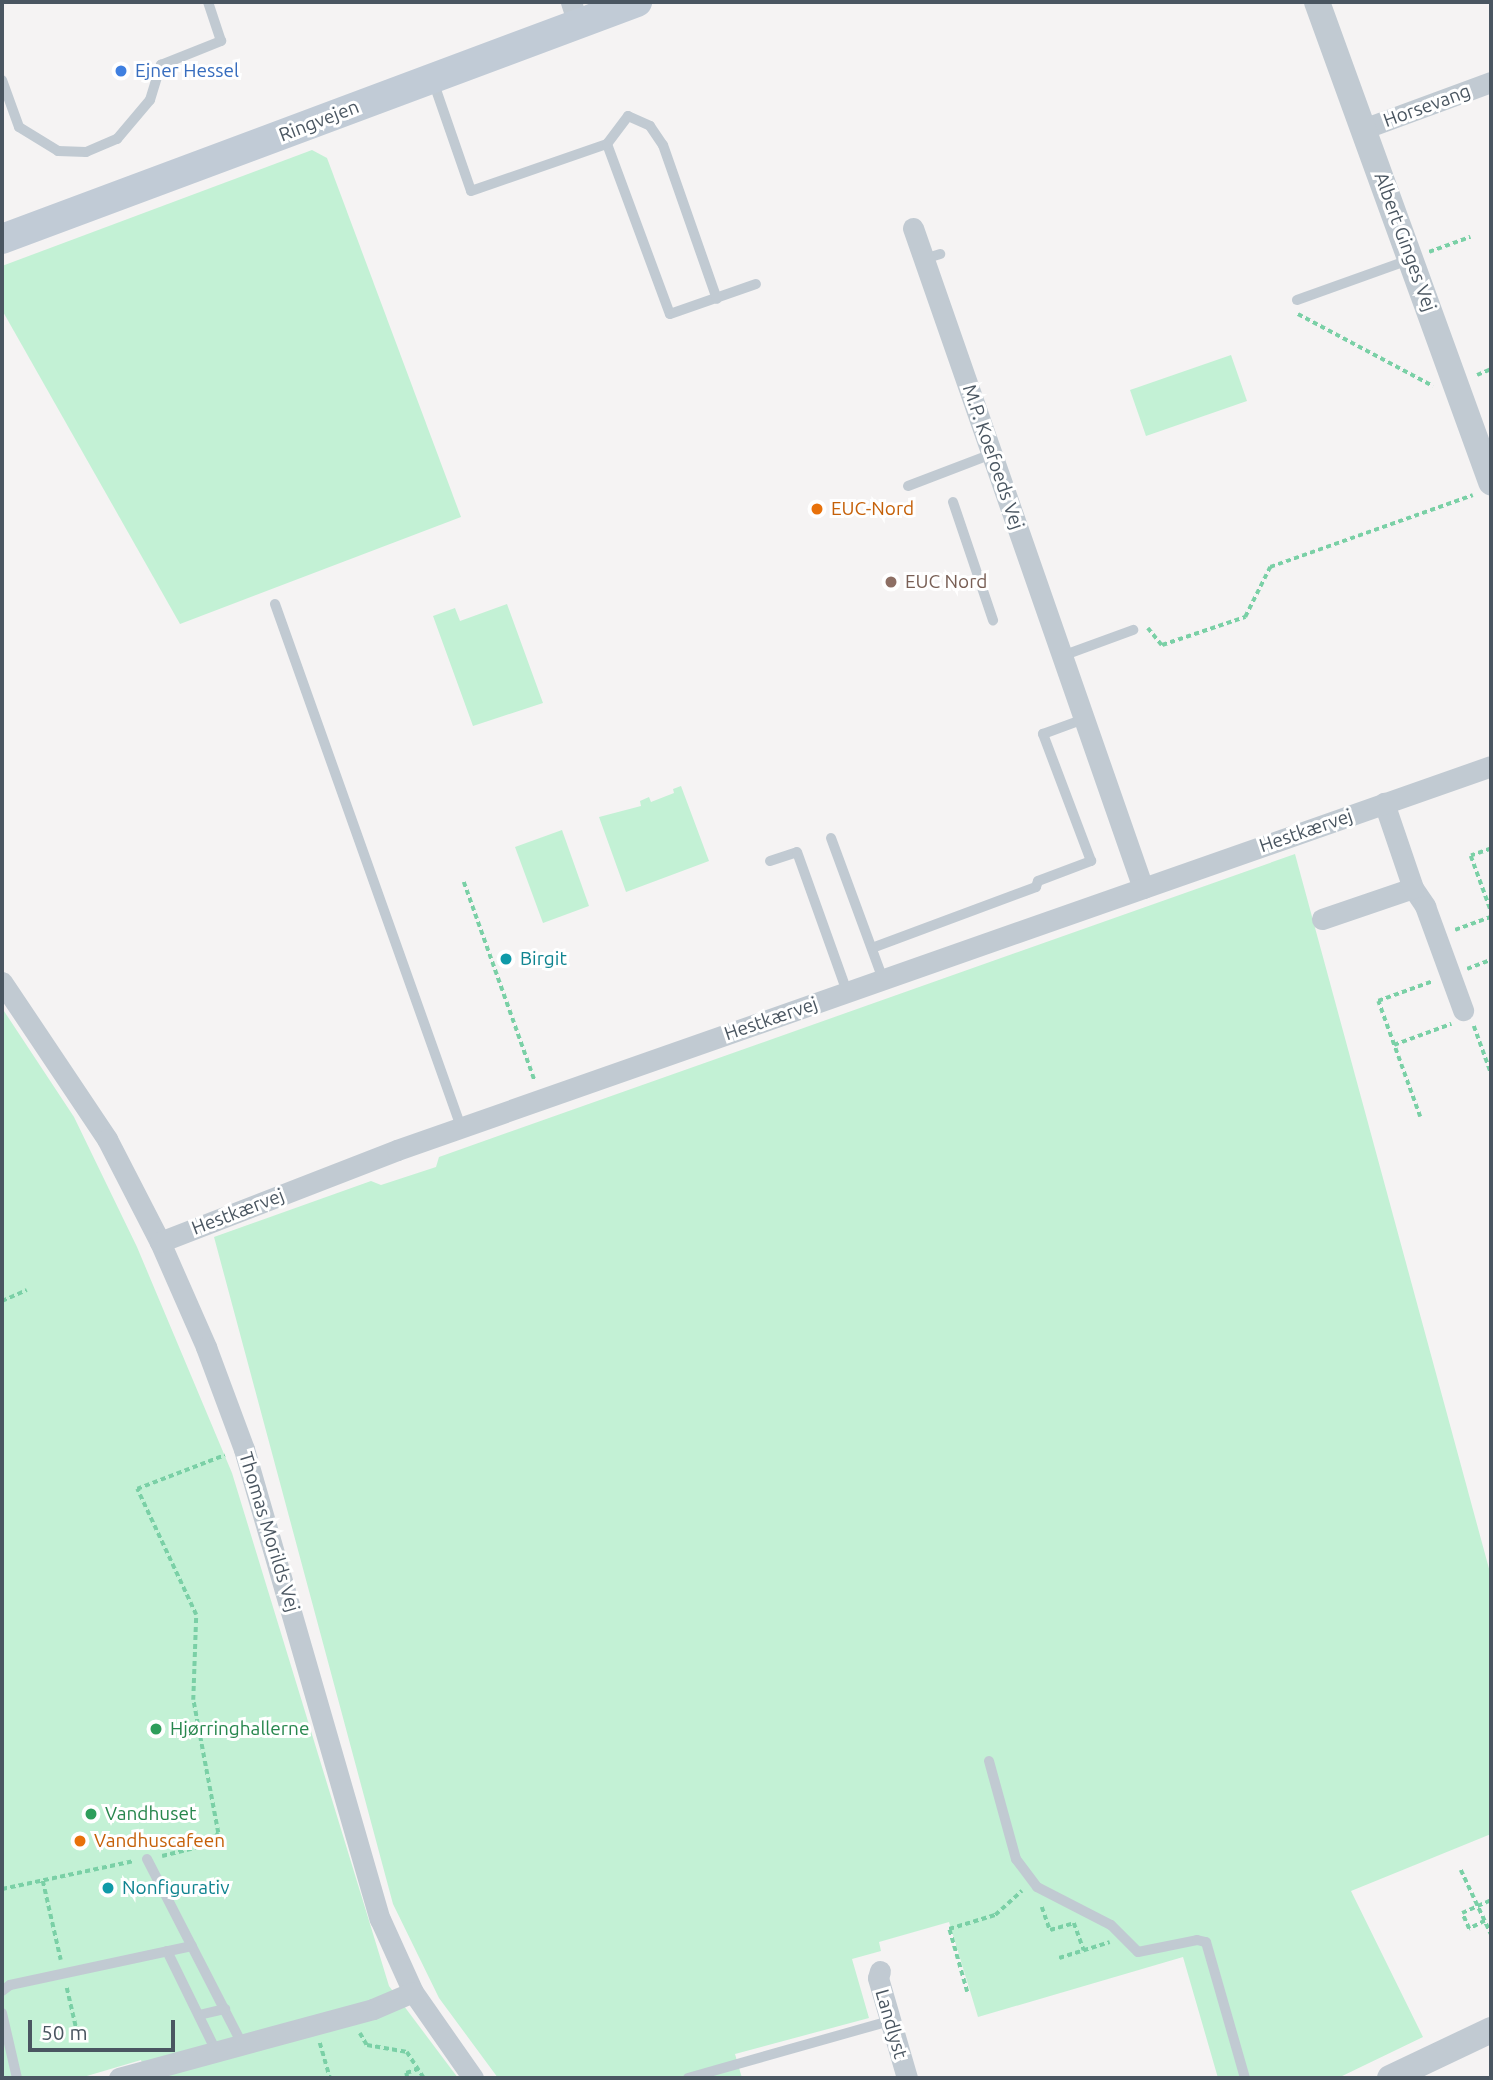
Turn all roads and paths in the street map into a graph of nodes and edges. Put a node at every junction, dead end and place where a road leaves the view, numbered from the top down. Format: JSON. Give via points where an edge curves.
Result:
{"nodes":[{"id":1,"x":208,"y":2,"type":"edge"},
{"id":2,"x":637,"y":2,"type":"edge"},
{"id":3,"x":1317,"y":2,"type":"edge"},
{"id":4,"x":575,"y":13,"type":"edge"},
{"id":5,"x":432,"y":78,"type":"junction"},
{"id":6,"x":2,"y":80,"type":"edge"},
{"id":7,"x":1491,"y":82,"type":"edge"},
{"id":8,"x":1363,"y":129,"type":"junction"},
{"id":9,"x":607,"y":144,"type":"junction"},
{"id":10,"x":913,"y":228,"type":"dead end"},
{"id":11,"x":1470,"y":237,"type":"dead end"},
{"id":12,"x":2,"y":239,"type":"edge"},
{"id":13,"x":1411,"y":259,"type":"junction"},
{"id":14,"x":756,"y":284,"type":"dead end"},
{"id":15,"x":717,"y":299,"type":"junction"},
{"id":16,"x":1297,"y":300,"type":"joint"},
{"id":17,"x":1463,"y":402,"type":"junction"},
{"id":18,"x":992,"y":454,"type":"junction"},
{"id":19,"x":908,"y":486,"type":"dead end"},
{"id":20,"x":1485,"y":488,"type":"edge"},
{"id":21,"x":953,"y":502,"type":"dead end"},
{"id":22,"x":275,"y":604,"type":"dead end"},
{"id":23,"x":993,"y":620,"type":"dead end"},
{"id":24,"x":1133,"y":630,"type":"joint"},
{"id":25,"x":1062,"y":656,"type":"junction"},
{"id":26,"x":1084,"y":719,"type":"junction"},
{"id":27,"x":1491,"y":766,"type":"edge"},
{"id":28,"x":1384,"y":803,"type":"junction"},
{"id":29,"x":831,"y":838,"type":"dead end"},
{"id":30,"x":1491,"y":849,"type":"edge"},
{"id":31,"x":770,"y":861,"type":"dead end"},
{"id":32,"x":464,"y":882,"type":"dead end"},
{"id":33,"x":1143,"y":888,"type":"junction"},
{"id":34,"x":1413,"y":888,"type":"junction"},
{"id":35,"x":1491,"y":911,"type":"edge"},
{"id":36,"x":1491,"y":917,"type":"edge"},
{"id":37,"x":1322,"y":919,"type":"dead end"},
{"id":38,"x":1437,"y":937,"type":"junction"},
{"id":39,"x":872,"y":948,"type":"junction"},
{"id":40,"x":1491,"y":960,"type":"edge"},
{"id":41,"x":1450,"y":975,"type":"junction"},
{"id":42,"x":883,"y":979,"type":"junction"},
{"id":43,"x":2,"y":982,"type":"edge"},
{"id":44,"x":847,"y":992,"type":"junction"},
{"id":45,"x":10,"y":1010,"type":"edge"},
{"id":46,"x":1463,"y":1010,"type":"joint"},
{"id":47,"x":1491,"y":1073,"type":"edge"},
{"id":48,"x":542,"y":1099,"type":"junction"},
{"id":49,"x":1420,"y":1117,"type":"dead end"},
{"id":50,"x":461,"y":1127,"type":"junction"},
{"id":51,"x":160,"y":1242,"type":"junction"},
{"id":52,"x":27,"y":1290,"type":"dead end"},
{"id":53,"x":2,"y":1301,"type":"edge"},
{"id":54,"x":244,"y":1449,"type":"junction"},
{"id":55,"x":989,"y":1761,"type":"dead end"},
{"id":56,"x":147,"y":1859,"type":"junction"},
{"id":57,"x":1461,"y":1870,"type":"dead end"},
{"id":58,"x":1035,"y":1885,"type":"junction"},
{"id":59,"x":2,"y":1889,"type":"edge"},
{"id":60,"x":1491,"y":1899,"type":"edge"},
{"id":61,"x":1478,"y":1906,"type":"junction"},
{"id":62,"x":1485,"y":1922,"type":"junction"},
{"id":63,"x":1491,"y":1934,"type":"edge"},
{"id":64,"x":1121,"y":1935,"type":"junction"},
{"id":65,"x":192,"y":1945,"type":"junction"},
{"id":66,"x":1084,"y":1950,"type":"junction"},
{"id":67,"x":167,"y":1951,"type":"junction"},
{"id":68,"x":1059,"y":1958,"type":"dead end"},
{"id":69,"x":880,"y":1970,"type":"dead end"},
{"id":70,"x":2,"y":1991,"type":"edge"},
{"id":71,"x":412,"y":1992,"type":"junction"},
{"id":72,"x":967,"y":1992,"type":"dead end"},
{"id":73,"x":225,"y":2010,"type":"junction"},
{"id":74,"x":2,"y":2013,"type":"edge"},
{"id":75,"x":355,"y":2014,"type":"junction"},
{"id":76,"x":199,"y":2015,"type":"junction"},
{"id":77,"x":890,"y":2021,"type":"junction"},
{"id":78,"x":315,"y":2025,"type":"junction"},
{"id":79,"x":1491,"y":2030,"type":"edge"},
{"id":80,"x":243,"y":2046,"type":"junction"},
{"id":81,"x":218,"y":2053,"type":"junction"},
{"id":82,"x":418,"y":2069,"type":"junction"},
{"id":83,"x":716,"y":2075,"type":"edge"},
{"id":84,"x":127,"y":2077,"type":"edge"},
{"id":85,"x":17,"y":2078,"type":"edge"},
{"id":86,"x":330,"y":2078,"type":"edge"},
{"id":87,"x":407,"y":2078,"type":"edge"},
{"id":88,"x":424,"y":2078,"type":"edge"},
{"id":89,"x":473,"y":2078,"type":"edge"},
{"id":90,"x":688,"y":2078,"type":"edge"},
{"id":91,"x":907,"y":2078,"type":"edge"},
{"id":92,"x":1245,"y":2078,"type":"edge"},
{"id":93,"x":1390,"y":2078,"type":"edge"}],
"edges":[{"from":1,"to":6,"type":"lane","via":[[222,41],[161,65],[150,100],[117,139],[86,152],[58,151],[19,127]]},
{"from":2,"to":4,"type":"main road","name":"Ringvejen"},
{"from":3,"to":8,"type":"street","name":"Albert Ginges Vej"},
{"from":4,"to":5,"type":"main road","name":"Ringvejen"},
{"from":5,"to":9,"type":"lane","via":[[471,191]]},
{"from":5,"to":12,"type":"main road","name":"Ringvejen"},
{"from":7,"to":8,"type":"street","name":"Horsevang"},
{"from":8,"to":13,"type":"street","name":"Albert Ginges Vej"},
{"from":9,"to":15,"type":"lane","via":[[670,314]]},
{"from":9,"to":15,"type":"lane","via":[[628,116],[650,126],[663,145]]},
{"from":10,"to":18,"type":"street","name":"M.P. Koefoeds Vej","via":[[932,256]]},
{"from":11,"to":13,"type":"path"},
{"from":13,"to":16,"type":"lane"},
{"from":13,"to":17,"type":"street","name":"Albert Ginges Vej"},
{"from":14,"to":15,"type":"lane"},
{"from":16,"to":17,"type":"path","via":[[1298,316]]},
{"from":17,"to":20,"type":"street","name":"Albert Ginges Vej"},
{"from":18,"to":19,"type":"lane"},
{"from":18,"to":25,"type":"street","name":"M.P. Koefoeds Vej"},
{"from":20,"to":24,"type":"path","via":[[1270,567],[1245,617],[1162,645],[1144,624]]},
{"from":21,"to":23,"type":"lane"},
{"from":22,"to":50,"type":"lane"},
{"from":24,"to":25,"type":"lane"},
{"from":25,"to":26,"type":"street","name":"M.P. Koefoeds Vej"},
{"from":26,"to":33,"type":"street","name":"M.P. Koefoeds Vej"},
{"from":26,"to":39,"type":"lane","via":[[1043,734],[1091,861],[1038,881],[1036,887]]},
{"from":27,"to":28,"type":"street","name":"Hestkærvej"},
{"from":28,"to":33,"type":"street","name":"Hestkærvej"},
{"from":28,"to":34,"type":"street"},
{"from":29,"to":39,"type":"lane"},
{"from":30,"to":35,"type":"path","via":[[1471,856]]},
{"from":31,"to":44,"type":"lane","via":[[797,852]]},
{"from":32,"to":48,"type":"path"},
{"from":33,"to":42,"type":"street","name":"Hestkærvej"},
{"from":34,"to":37,"type":"street"},
{"from":34,"to":38,"type":"street"},
{"from":36,"to":38,"type":"path"},
{"from":38,"to":41,"type":"street"},
{"from":39,"to":42,"type":"lane"},
{"from":40,"to":41,"type":"path"},
{"from":41,"to":46,"type":"street"},
{"from":41,"to":49,"type":"path","via":[[1378,1001]]},
{"from":42,"to":44,"type":"street","name":"Hestkærvej"},
{"from":43,"to":45,"type":"street","name":"Thomas Morilds Vej"},
{"from":44,"to":48,"type":"street","name":"Hestkærvej"},
{"from":45,"to":51,"type":"street","name":"Thomas Morilds Vej","via":[[107,1139]]},
{"from":46,"to":47,"type":"path","via":[[1471,1017]]},
{"from":48,"to":50,"type":"street","name":"Hestkærvej"},
{"from":50,"to":51,"type":"street","name":"Hestkærvej"},
{"from":51,"to":54,"type":"street","name":"Thomas Morilds Vej"},
{"from":52,"to":53,"type":"path"},
{"from":54,"to":56,"type":"path","via":[[137,1489],[196,1615],[193,1700],[218,1833],[211,1844]]},
{"from":54,"to":71,"type":"street","name":"Thomas Morilds Vej","via":[[353,1835],[380,1919]]},
{"from":55,"to":58,"type":"lane","via":[[1010,1842]]},
{"from":56,"to":59,"type":"path"},
{"from":56,"to":65,"type":"lane"},
{"from":57,"to":61,"type":"path"},
{"from":58,"to":64,"type":"lane","via":[[1111,1925]]},
{"from":58,"to":66,"type":"path","via":[[1050,1930],[1074,1923]]},
{"from":58,"to":72,"type":"path","via":[[995,1915],[949,1928]]},
{"from":60,"to":61,"type":"path"},
{"from":61,"to":62,"type":"path"},
{"from":61,"to":62,"type":"path","via":[[1462,1913],[1469,1929]]},
{"from":62,"to":63,"type":"path"},
{"from":64,"to":66,"type":"path"},
{"from":64,"to":92,"type":"lane","via":[[1142,1953],[1206,1942]]},
{"from":65,"to":67,"type":"lane"},
{"from":65,"to":73,"type":"lane"},
{"from":66,"to":68,"type":"path"},
{"from":67,"to":70,"type":"lane","via":[[10,1985]]},
{"from":67,"to":76,"type":"lane"},
{"from":69,"to":77,"type":"street","name":"Landlyst","via":[[878,1978]]},
{"from":71,"to":75,"type":"street"},
{"from":71,"to":89,"type":"street","name":"Thomas Morilds Vej"},
{"from":73,"to":76,"type":"lane"},
{"from":73,"to":80,"type":"lane"},
{"from":74,"to":85,"type":"lane"},
{"from":75,"to":78,"type":"street"},
{"from":75,"to":82,"type":"path","via":[[365,2043],[407,2052]]},
{"from":76,"to":81,"type":"lane"},
{"from":77,"to":83,"type":"lane"},
{"from":77,"to":91,"type":"street","name":"Landlyst"},
{"from":78,"to":80,"type":"street"},
{"from":78,"to":86,"type":"path"},
{"from":79,"to":93,"type":"street"},
{"from":80,"to":81,"type":"street"},
{"from":81,"to":84,"type":"street"},
{"from":82,"to":87,"type":"path","via":[[406,2073]]},
{"from":82,"to":88,"type":"path"},
{"from":83,"to":90,"type":"lane"}]}
